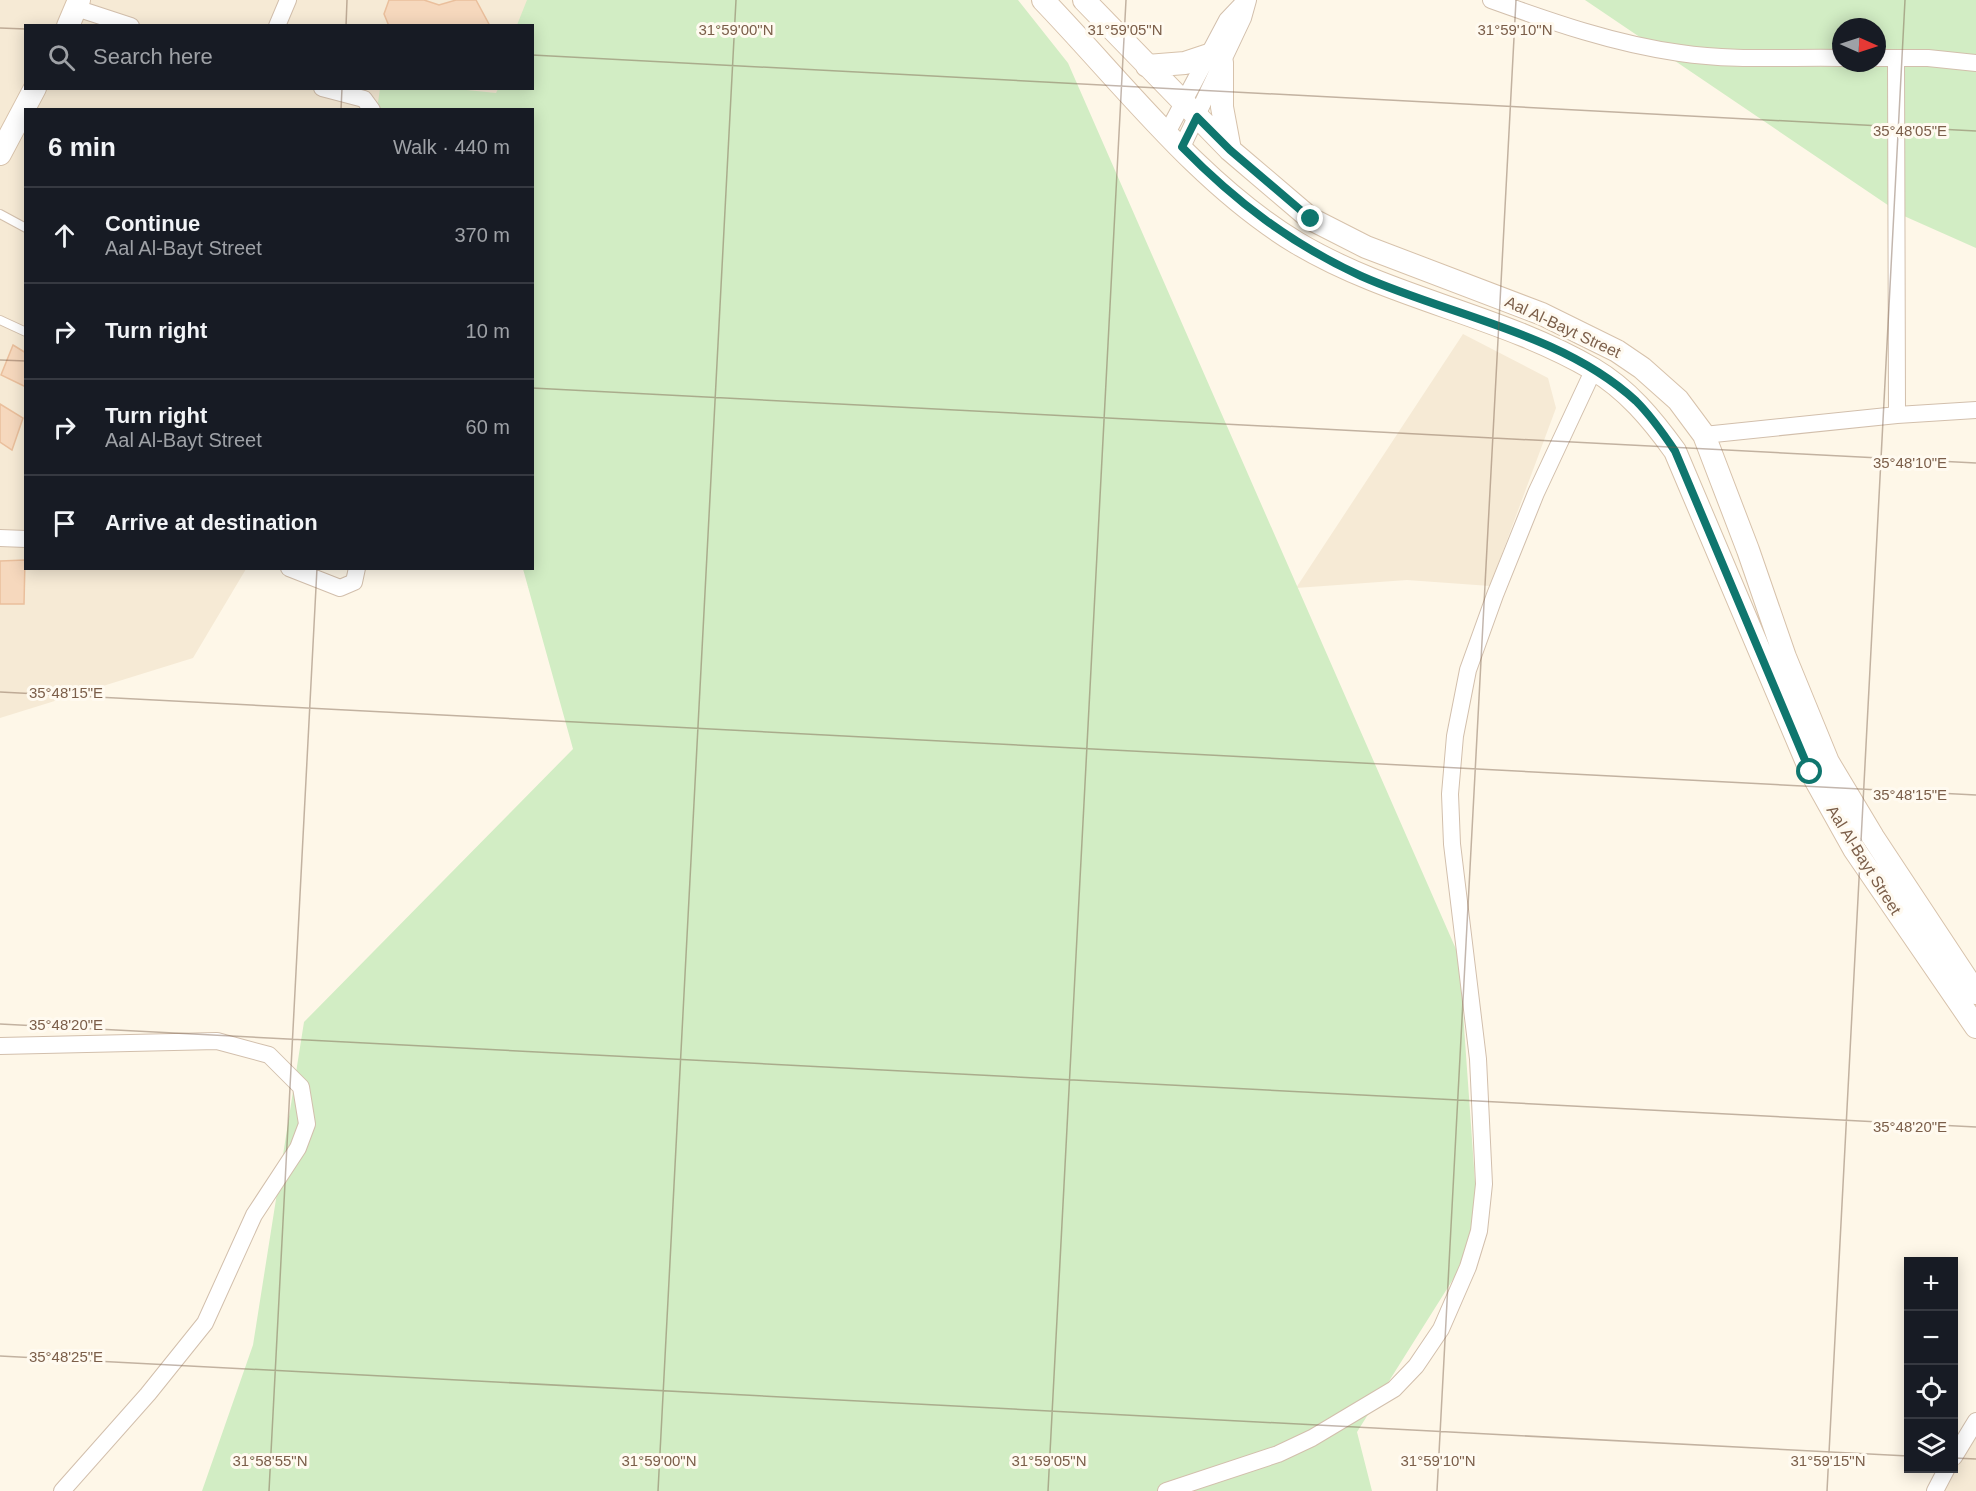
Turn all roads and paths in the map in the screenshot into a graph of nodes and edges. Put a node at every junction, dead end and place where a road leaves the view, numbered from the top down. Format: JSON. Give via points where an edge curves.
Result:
{"nodes":[{"id":1,"x":288,"y":0,"type":"edge"},
{"id":2,"x":1042,"y":0,"type":"edge"},
{"id":3,"x":1084,"y":0,"type":"edge"},
{"id":4,"x":1247,"y":0,"type":"edge"},
{"id":5,"x":1491,"y":0,"type":"edge"},
{"id":6,"x":74,"y":13,"type":"edge"},
{"id":7,"x":93,"y":24,"type":"edge"},
{"id":8,"x":122,"y":24,"type":"edge"},
{"id":9,"x":278,"y":24,"type":"edge"},
{"id":10,"x":1832,"y":58,"type":"edge"},
{"id":11,"x":1886,"y":58,"type":"edge"},
{"id":12,"x":1896,"y":58,"type":"junction"},
{"id":13,"x":1215,"y":59,"type":"junction"},
{"id":14,"x":1976,"y":63,"type":"edge"},
{"id":15,"x":1148,"y":66,"type":"junction"},
{"id":16,"x":34,"y":90,"type":"edge"},
{"id":17,"x":330,"y":90,"type":"edge"},
{"id":18,"x":24,"y":108,"type":"edge"},
{"id":19,"x":371,"y":108,"type":"edge"},
{"id":20,"x":24,"y":109,"type":"edge"},
{"id":21,"x":1190,"y":110,"type":"junction"},
{"id":22,"x":1174,"y":140,"type":"junction"},
{"id":23,"x":1230,"y":150,"type":"junction"},
{"id":24,"x":0,"y":154,"type":"edge"},
{"id":25,"x":0,"y":213,"type":"edge"},
{"id":26,"x":24,"y":227,"type":"edge"},
{"id":27,"x":0,"y":320,"type":"edge"},
{"id":28,"x":24,"y":331,"type":"edge"},
{"id":29,"x":1594,"y":369,"type":"junction"},
{"id":30,"x":1976,"y":410,"type":"edge"},
{"id":31,"x":1898,"y":415,"type":"junction"},
{"id":32,"x":1704,"y":435,"type":"junction"},
{"id":33,"x":0,"y":538,"type":"edge"},
{"id":34,"x":24,"y":539,"type":"edge"},
{"id":35,"x":294,"y":570,"type":"edge"},
{"id":36,"x":357,"y":570,"type":"edge"},
{"id":37,"x":1976,"y":993,"type":"edge"},
{"id":38,"x":1976,"y":1027,"type":"edge"},
{"id":39,"x":0,"y":1046,"type":"edge"},
{"id":40,"x":1976,"y":1421,"type":"edge"},
{"id":41,"x":1958,"y":1449,"type":"edge"},
{"id":42,"x":1944,"y":1473,"type":"edge"},
{"id":43,"x":63,"y":1491,"type":"edge"},
{"id":44,"x":1166,"y":1491,"type":"edge"},
{"id":45,"x":1935,"y":1491,"type":"edge"}],
"edges":[{"from":1,"to":9,"type":"street"},
{"from":2,"to":22,"type":"street","name":"Aal Al-Bayt Street"},
{"from":3,"to":15,"type":"street","name":"Aal Al-Bayt Street"},
{"from":4,"to":13,"type":"street","via":[[1233,12]]},
{"from":5,"to":10,"type":"street","via":[[1621,42],[1682,53]]},
{"from":6,"to":7,"type":"street"},
{"from":6,"to":8,"type":"street"},
{"from":11,"to":12,"type":"street"},
{"from":12,"to":14,"type":"street"},
{"from":12,"to":31,"type":"street"},
{"from":13,"to":15,"type":"street"},
{"from":13,"to":21,"type":"street"},
{"from":13,"to":23,"type":"street"},
{"from":15,"to":21,"type":"street","name":"Aal Al-Bayt Street"},
{"from":16,"to":18,"type":"street"},
{"from":17,"to":19,"type":"street","via":[[364,99]]},
{"from":20,"to":24,"type":"street"},
{"from":21,"to":22,"type":"street"},
{"from":21,"to":23,"type":"street","name":"Aal Al-Bayt Street"},
{"from":22,"to":29,"type":"street","name":"Aal Al-Bayt Street","via":[[1218,184],[1258,216],[1322,257],[1405,295],[1532,340]]},
{"from":23,"to":32,"type":"street","name":"Aal Al-Bayt Street","via":[[1311,219],[1334,232],[1542,314],[1628,358],[1678,400]]},
{"from":25,"to":26,"type":"lane"},
{"from":27,"to":28,"type":"lane"},
{"from":29,"to":38,"type":"street","name":"Aal Al-Bayt Street","via":[[1652,417],[1675,451],[1810,772],[1854,849]]},
{"from":29,"to":44,"type":"street","via":[[1536,493],[1495,595],[1468,670],[1455,736],[1450,794],[1452,844],[1478,1059],[1484,1184],[1479,1231],[1464,1277],[1441,1329],[1416,1366],[1394,1389],[1278,1454]]},
{"from":30,"to":31,"type":"street"},
{"from":31,"to":32,"type":"street"},
{"from":32,"to":37,"type":"street","name":"Aal Al-Bayt Street","via":[[1828,762]]},
{"from":33,"to":34,"type":"street"},
{"from":35,"to":36,"type":"street","via":[[340,588],[354,582]]},
{"from":39,"to":43,"type":"street","via":[[217,1041],[269,1055],[301,1087],[307,1124],[298,1148],[254,1215],[205,1323]]},
{"from":40,"to":41,"type":"street"},
{"from":42,"to":45,"type":"street"}]}
